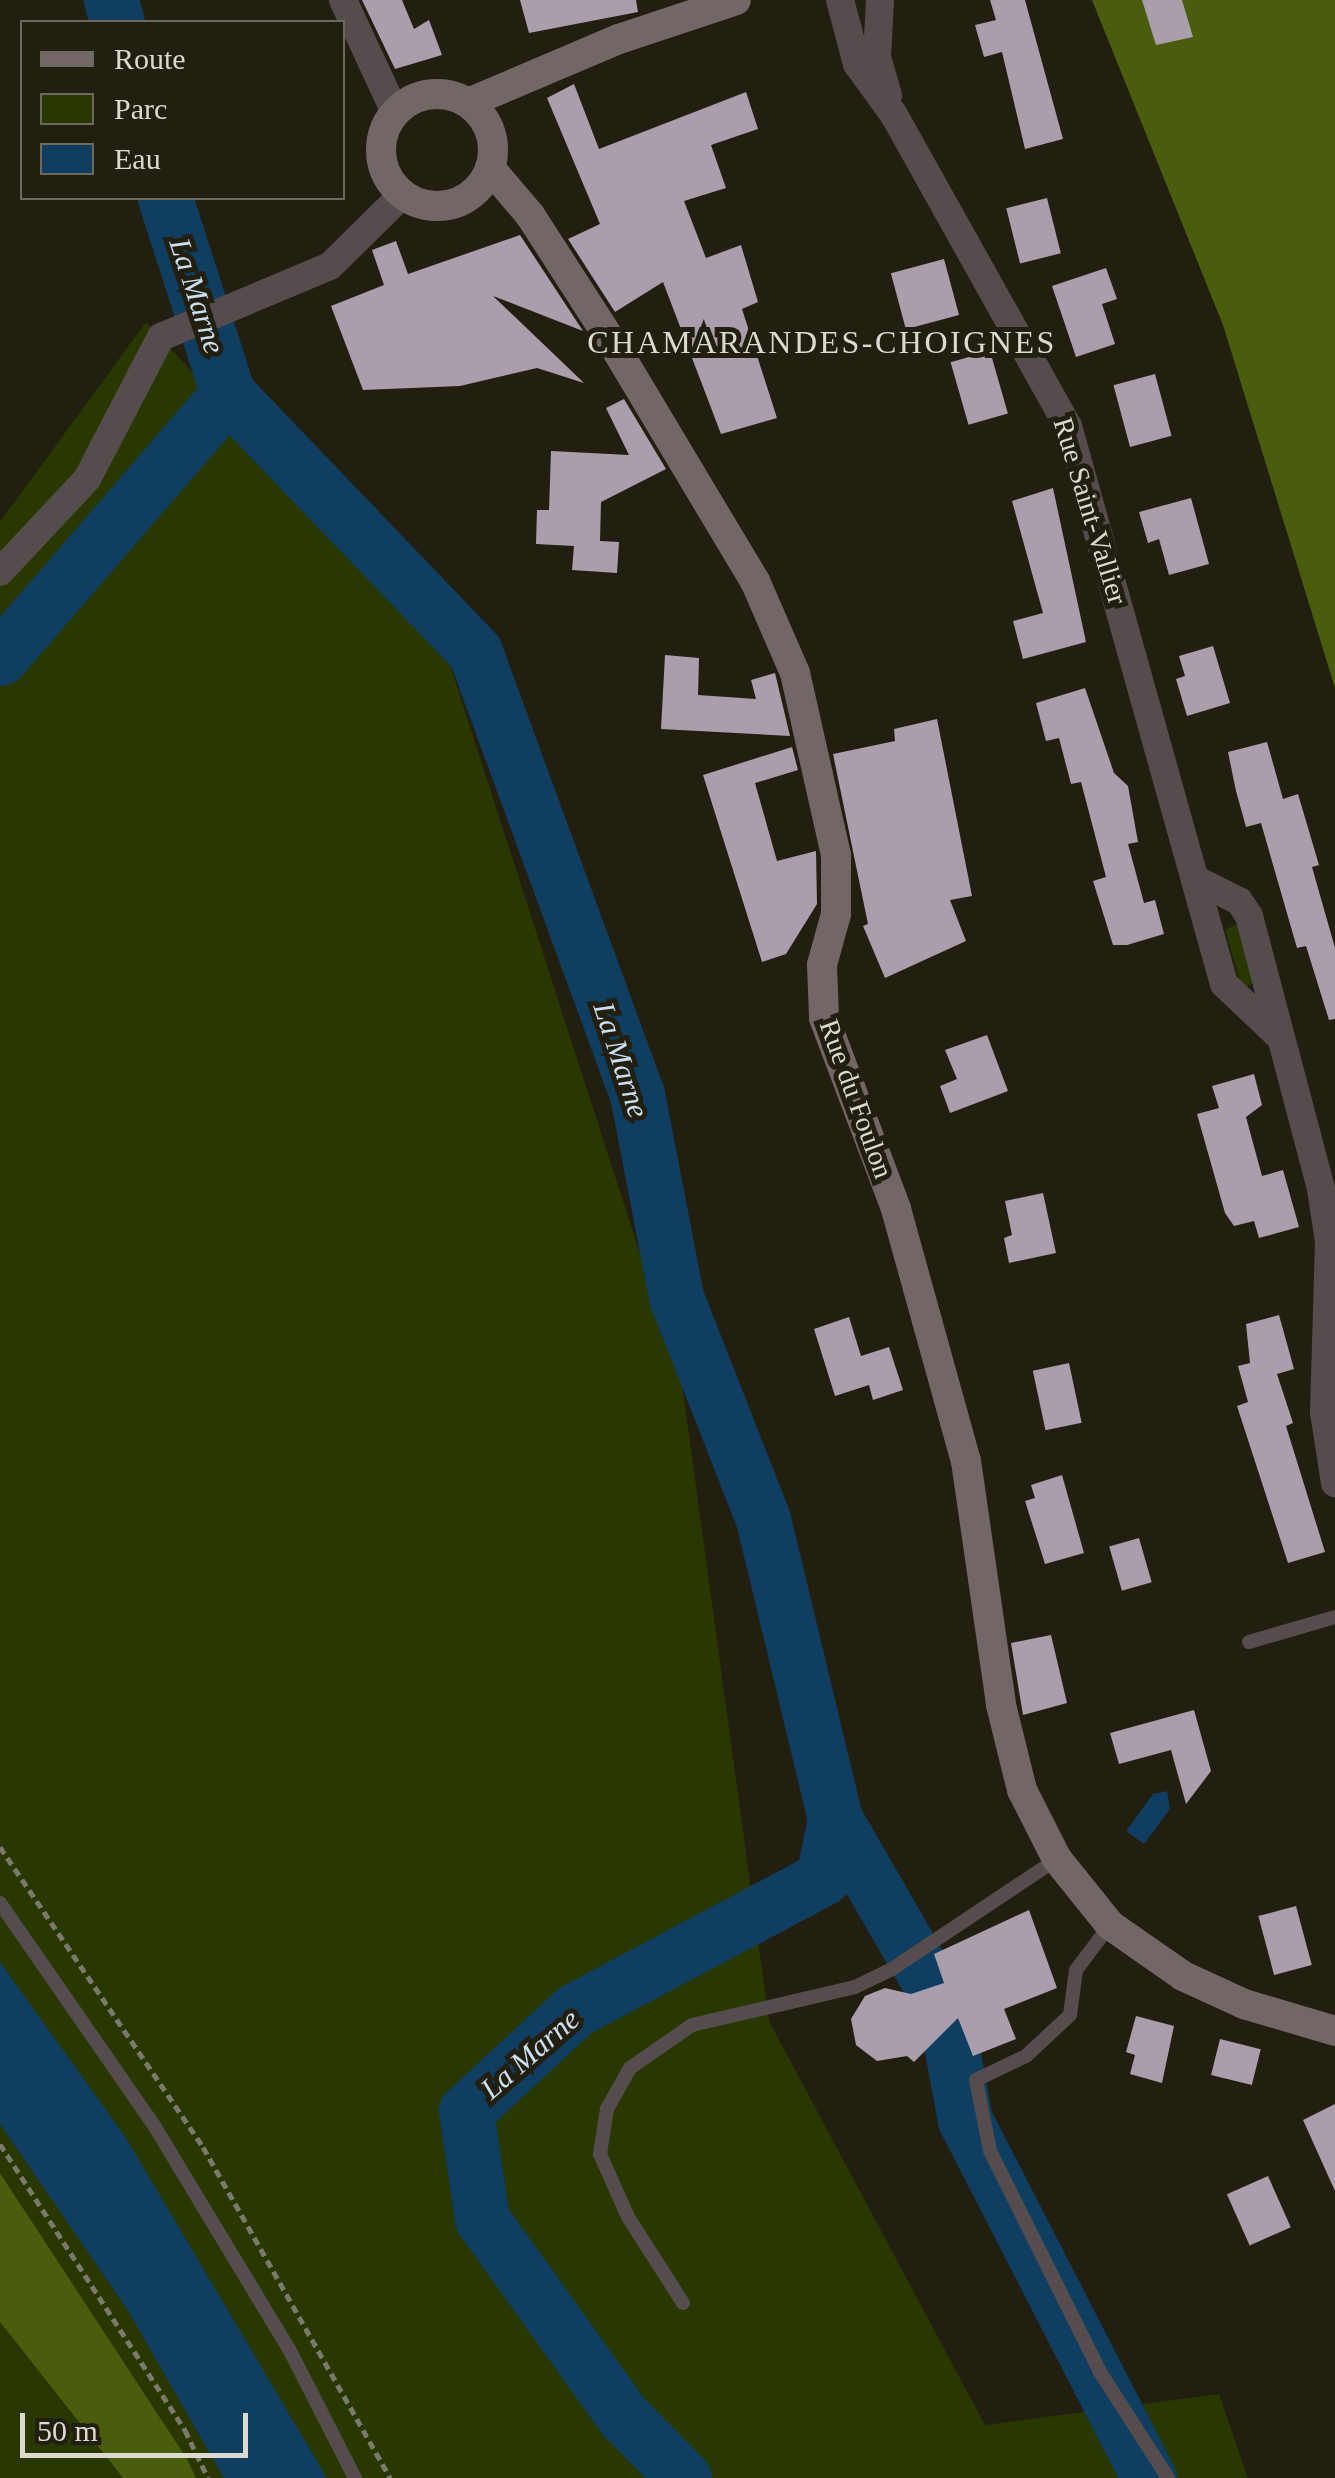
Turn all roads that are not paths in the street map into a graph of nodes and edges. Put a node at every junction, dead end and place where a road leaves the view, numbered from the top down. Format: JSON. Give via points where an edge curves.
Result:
{"nodes":[{"id":1,"x":343,"y":0,"type":"edge"},
{"id":2,"x":736,"y":0,"type":"edge"},
{"id":3,"x":840,"y":0,"type":"edge"},
{"id":4,"x":880,"y":0,"type":"edge"},
{"id":5,"x":468,"y":103,"type":"junction"},
{"id":6,"x":395,"y":112,"type":"junction"},
{"id":7,"x":894,"y":115,"type":"junction"},
{"id":8,"x":490,"y":168,"type":"junction"},
{"id":9,"x":402,"y":194,"type":"junction"},
{"id":10,"x":0,"y":572,"type":"edge"},
{"id":11,"x":1195,"y":879,"type":"junction"},
{"id":12,"x":1280,"y":1036,"type":"junction"},
{"id":13,"x":1335,"y":1483,"type":"edge"},
{"id":14,"x":1335,"y":1617,"type":"edge"},
{"id":15,"x":1248,"y":1642,"type":"dead end"},
{"id":16,"x":1057,"y":1859,"type":"junction"},
{"id":17,"x":0,"y":1903,"type":"edge"},
{"id":18,"x":1110,"y":1926,"type":"junction"},
{"id":19,"x":1335,"y":2031,"type":"edge"},
{"id":20,"x":683,"y":2304,"type":"dead end"},
{"id":21,"x":355,"y":2478,"type":"edge"},
{"id":22,"x":1168,"y":2478,"type":"edge"}],
"edges":[{"from":1,"to":6,"type":"street"},
{"from":2,"to":5,"type":"street","via":[[619,39]]},
{"from":3,"to":7,"type":"street","name":"Rue Saint-Vallier","via":[[851,52]]},
{"from":4,"to":7,"type":"street","name":"Rue Saint-Vallier","via":[[877,58]]},
{"from":5,"to":6,"type":"street","via":[[422,96]]},
{"from":5,"to":8,"type":"street","via":[[490,132]]},
{"from":6,"to":9,"type":"street","via":[[381,146],[383,164]]},
{"from":7,"to":11,"type":"street","name":"Rue Saint-Vallier","via":[[1068,426]]},
{"from":8,"to":9,"type":"street","via":[[469,196],[453,204],[436,206]]},
{"from":8,"to":16,"type":"street","name":"Rue du Foulon","via":[[530,215],[610,338],[756,581],[795,673],[836,855],[836,914],[822,965],[824,1018],[896,1208],[966,1461],[1000,1705],[1022,1790]]},
{"from":9,"to":10,"type":"street","via":[[330,266],[161,337],[87,479]]},
{"from":11,"to":12,"type":"street","name":"Rue Saint-Vallier","via":[[1224,984]]},
{"from":11,"to":12,"type":"street","via":[[1238,901],[1249,916]]},
{"from":12,"to":13,"type":"street","via":[[1328,1216],[1324,1412]]},
{"from":14,"to":15,"type":"lane"},
{"from":16,"to":18,"type":"street","name":"Rue du Foulon"},
{"from":16,"to":20,"type":"lane","via":[[892,1970],[856,1987],[692,2025],[630,2068],[607,2109],[600,2154],[628,2217]]},
{"from":17,"to":21,"type":"lane","via":[[154,2127],[289,2349]]},
{"from":18,"to":19,"type":"street","name":"Rue du Foulon","via":[[1183,1976],[1244,2004]]},
{"from":18,"to":22,"type":"lane","via":[[1076,1970],[1070,2015],[1026,2056],[976,2080],[990,2151],[1100,2372]]}]}
